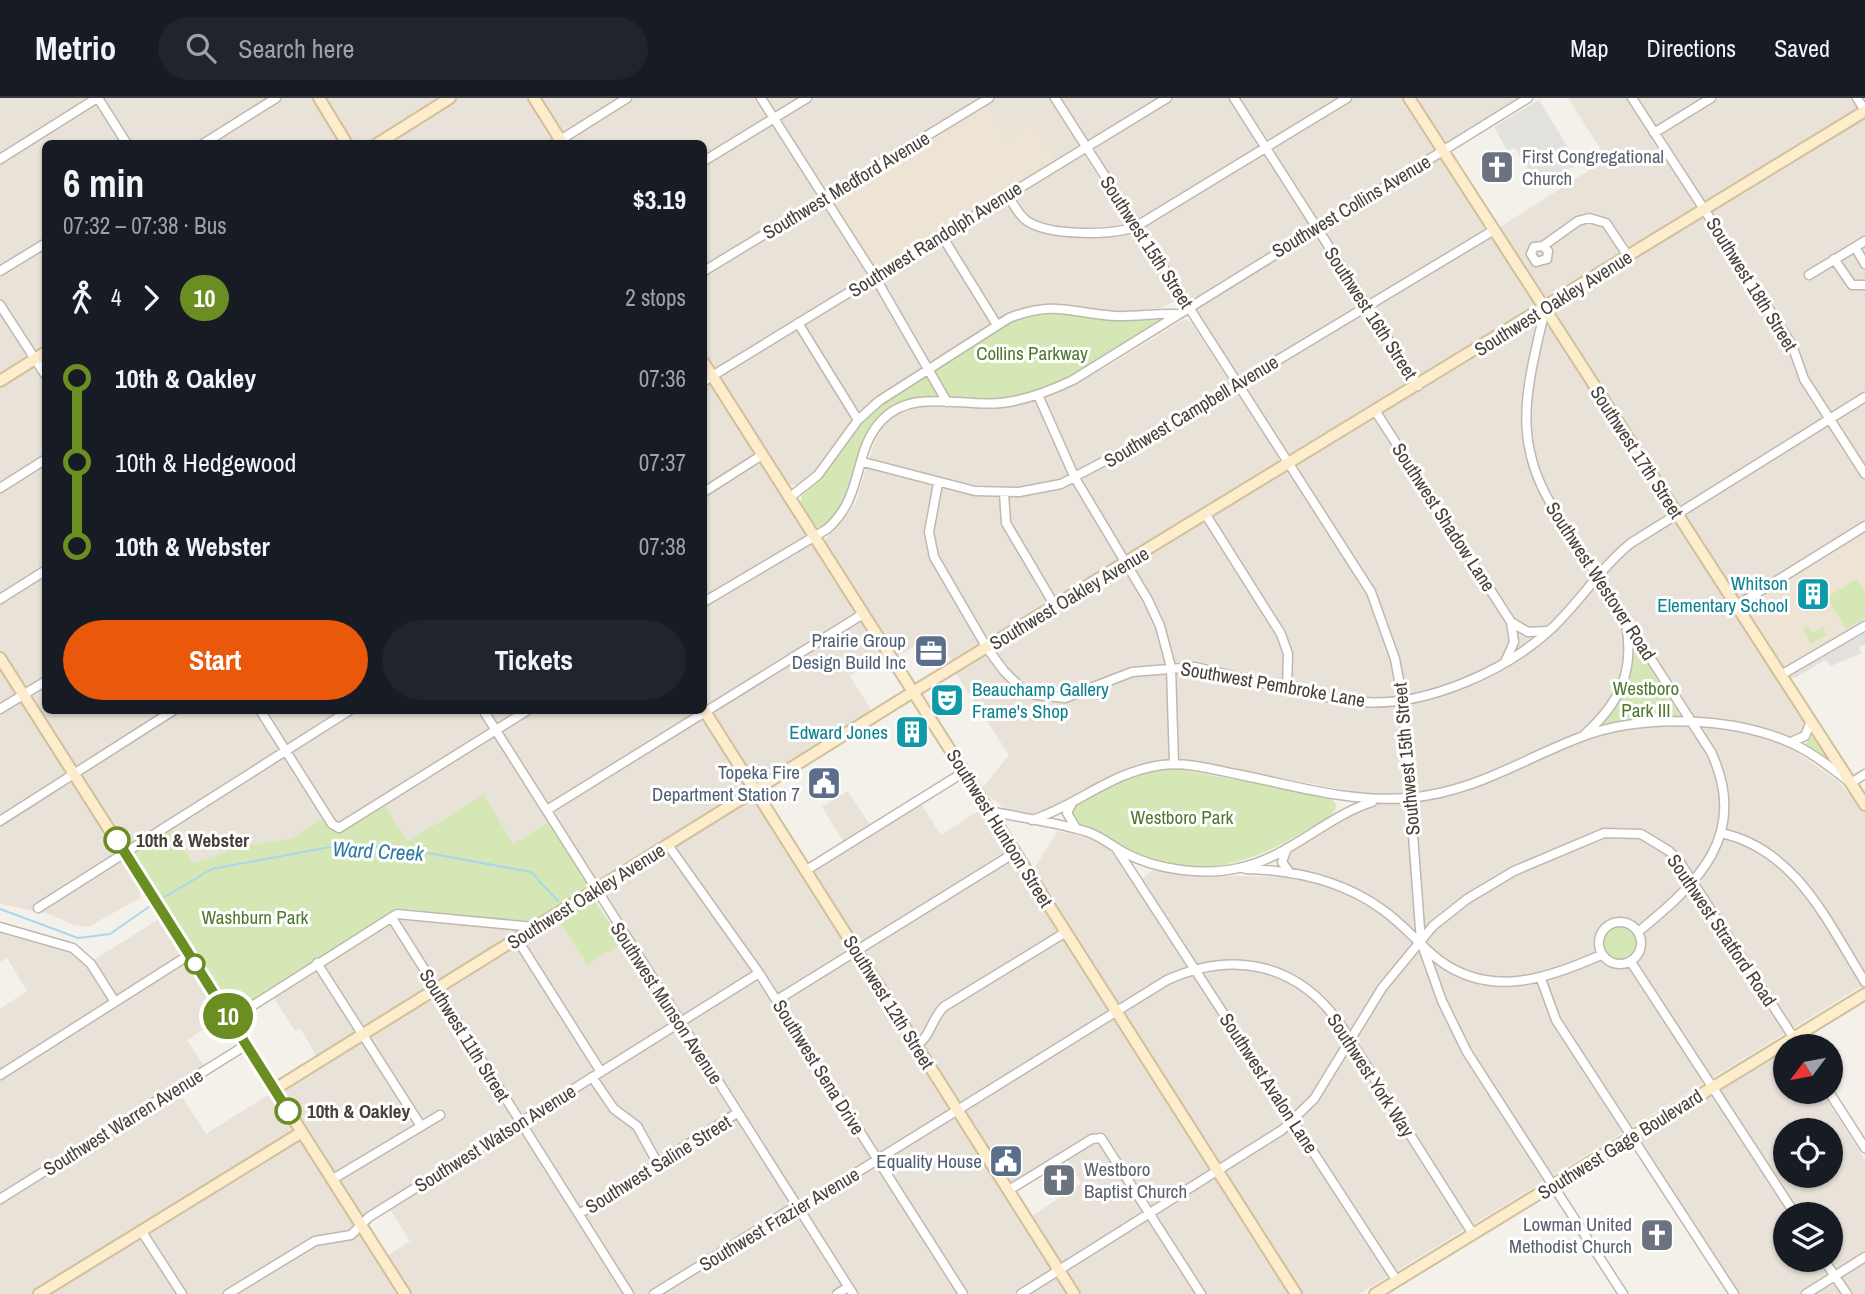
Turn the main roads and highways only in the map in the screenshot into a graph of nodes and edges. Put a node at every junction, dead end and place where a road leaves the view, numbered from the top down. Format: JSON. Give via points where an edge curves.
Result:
{"nodes":[{"id":1,"x":319,"y":98,"type":"edge"},
{"id":2,"x":450,"y":98,"type":"edge"},
{"id":3,"x":534,"y":98,"type":"edge"},
{"id":4,"x":1409,"y":98,"type":"edge"},
{"id":5,"x":1865,"y":111,"type":"edge"},
{"id":6,"x":345,"y":140,"type":"edge"},
{"id":7,"x":383,"y":140,"type":"edge"},
{"id":8,"x":558,"y":140,"type":"edge"},
{"id":9,"x":1545,"y":309,"type":"junction"},
{"id":10,"x":42,"y":355,"type":"edge"},
{"id":11,"x":708,"y":378,"type":"edge"},
{"id":12,"x":0,"y":381,"type":"edge"},
{"id":13,"x":0,"y":657,"type":"edge"},
{"id":14,"x":914,"y":692,"type":"junction"},
{"id":15,"x":706,"y":714,"type":"edge"},
{"id":16,"x":754,"y":792,"type":"junction"},
{"id":17,"x":1865,"y":805,"type":"edge"},
{"id":18,"x":1865,"y":994,"type":"edge"},
{"id":19,"x":1808,"y":1034,"type":"edge"},
{"id":20,"x":1773,"y":1054,"type":"edge"},
{"id":21,"x":275,"y":1089,"type":"junction"},
{"id":22,"x":302,"y":1132,"type":"junction"},
{"id":23,"x":39,"y":1294,"type":"edge"},
{"id":24,"x":405,"y":1294,"type":"edge"},
{"id":25,"x":1074,"y":1294,"type":"edge"},
{"id":26,"x":1296,"y":1294,"type":"edge"},
{"id":27,"x":1375,"y":1294,"type":"edge"}],
"edges":[{"from":1,"to":6,"type":"main road"},
{"from":2,"to":7,"type":"main road"},
{"from":3,"to":8,"type":"main road"},
{"from":4,"to":9,"type":"main road","name":"Southwest 17th Street"},
{"from":5,"to":9,"type":"main road","name":"Southwest Oakley Avenue"},
{"from":9,"to":14,"type":"main road","name":"Southwest Oakley Avenue"},
{"from":9,"to":17,"type":"main road","name":"Southwest 17th Street"},
{"from":10,"to":12,"type":"main road"},
{"from":11,"to":14,"type":"main road","name":"Southwest Huntoon Street"},
{"from":13,"to":21,"type":"main road"},
{"from":14,"to":16,"type":"main road","name":"Southwest Oakley Avenue"},
{"from":14,"to":26,"type":"main road","name":"Southwest Huntoon Street"},
{"from":15,"to":16,"type":"main road","name":"Southwest 12th Street"},
{"from":16,"to":21,"type":"main road","name":"Southwest Oakley Avenue"},
{"from":16,"to":25,"type":"main road","name":"Southwest 12th Street"},
{"from":18,"to":19,"type":"main road","name":"Southwest Gage Boulevard"},
{"from":20,"to":27,"type":"main road","name":"Southwest Gage Boulevard"},
{"from":21,"to":22,"type":"main road"},
{"from":22,"to":23,"type":"main road"},
{"from":22,"to":24,"type":"main road"}]}
